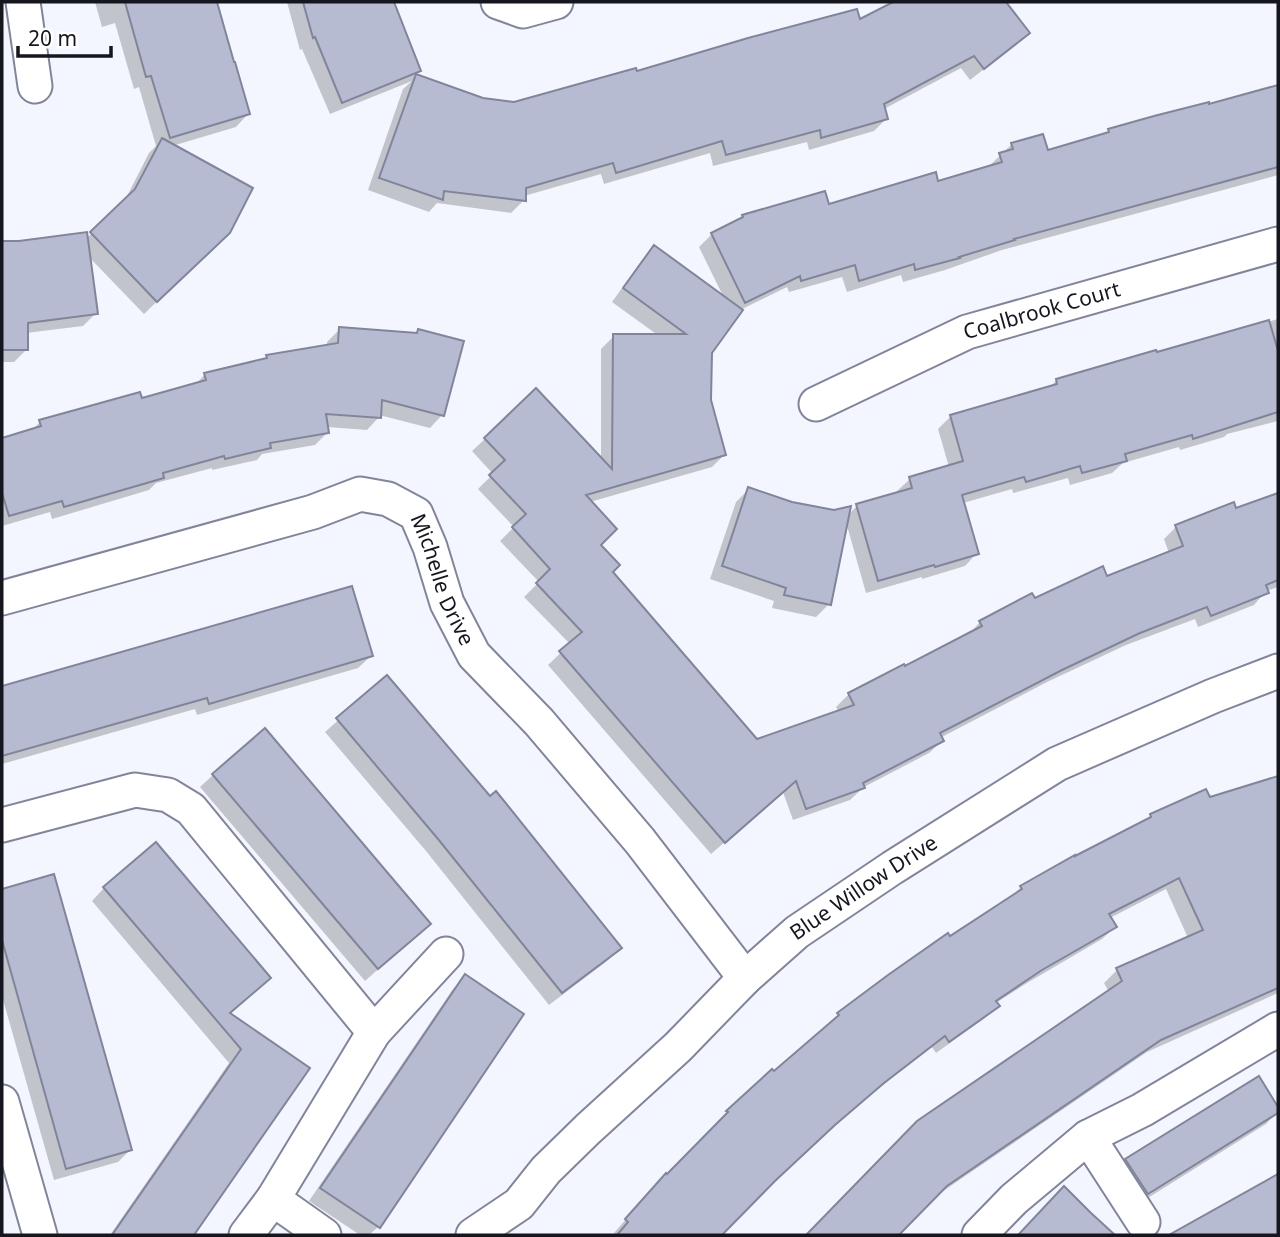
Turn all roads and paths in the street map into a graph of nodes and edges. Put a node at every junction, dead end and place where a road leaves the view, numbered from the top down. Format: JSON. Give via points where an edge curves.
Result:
{"nodes":[{"id":1,"x":23,"y":2,"type":"edge"},
{"id":2,"x":498,"y":2,"type":"edge"},
{"id":3,"x":556,"y":2,"type":"edge"},
{"id":4,"x":35,"y":86,"type":"dead end"},
{"id":5,"x":1278,"y":244,"type":"edge"},
{"id":6,"x":816,"y":404,"type":"dead end"},
{"id":7,"x":2,"y":598,"type":"edge"},
{"id":8,"x":1278,"y":671,"type":"edge"},
{"id":9,"x":2,"y":825,"type":"edge"},
{"id":10,"x":446,"y":954,"type":"dead end"},
{"id":11,"x":745,"y":978,"type":"junction"},
{"id":12,"x":1278,"y":1029,"type":"edge"},
{"id":13,"x":374,"y":1032,"type":"junction"},
{"id":14,"x":2,"y":1102,"type":"edge"},
{"id":15,"x":1088,"y":1137,"type":"junction"},
{"id":16,"x":273,"y":1199,"type":"junction"},
{"id":17,"x":519,"y":1204,"type":"junction"},
{"id":18,"x":1143,"y":1222,"type":"dead end"},
{"id":19,"x":40,"y":1235,"type":"edge"},
{"id":20,"x":246,"y":1235,"type":"edge"},
{"id":21,"x":324,"y":1235,"type":"edge"},
{"id":22,"x":473,"y":1235,"type":"edge"},
{"id":23,"x":508,"y":1235,"type":"edge"},
{"id":24,"x":979,"y":1235,"type":"edge"}],
"edges":[{"from":1,"to":4,"type":"street"},
{"from":2,"to":3,"type":"street","via":[[523,10]]},
{"from":5,"to":6,"type":"street","name":"Coalbrook Court","via":[[967,332]]},
{"from":7,"to":11,"type":"street","name":"Michelle Drive","via":[[313,512],[360,494],[388,499],[416,514],[447,603],[474,655],[539,722],[640,841]]},
{"from":8,"to":11,"type":"street","name":"Blue Willow Drive","via":[[1057,764],[797,932]]},
{"from":9,"to":13,"type":"street","via":[[135,790],[168,795],[191,810]]},
{"from":10,"to":13,"type":"street"},
{"from":11,"to":17,"type":"street","name":"Blue Willow Drive","via":[[546,1170]]},
{"from":12,"to":15,"type":"street"},
{"from":13,"to":16,"type":"street"},
{"from":14,"to":19,"type":"street"},
{"from":15,"to":18,"type":"street"},
{"from":15,"to":24,"type":"street"},
{"from":16,"to":20,"type":"street"},
{"from":16,"to":21,"type":"street"},
{"from":17,"to":22,"type":"street","name":"Blue Willow Drive"},
{"from":17,"to":23,"type":"street","name":"Blue Willow Drive"}]}
